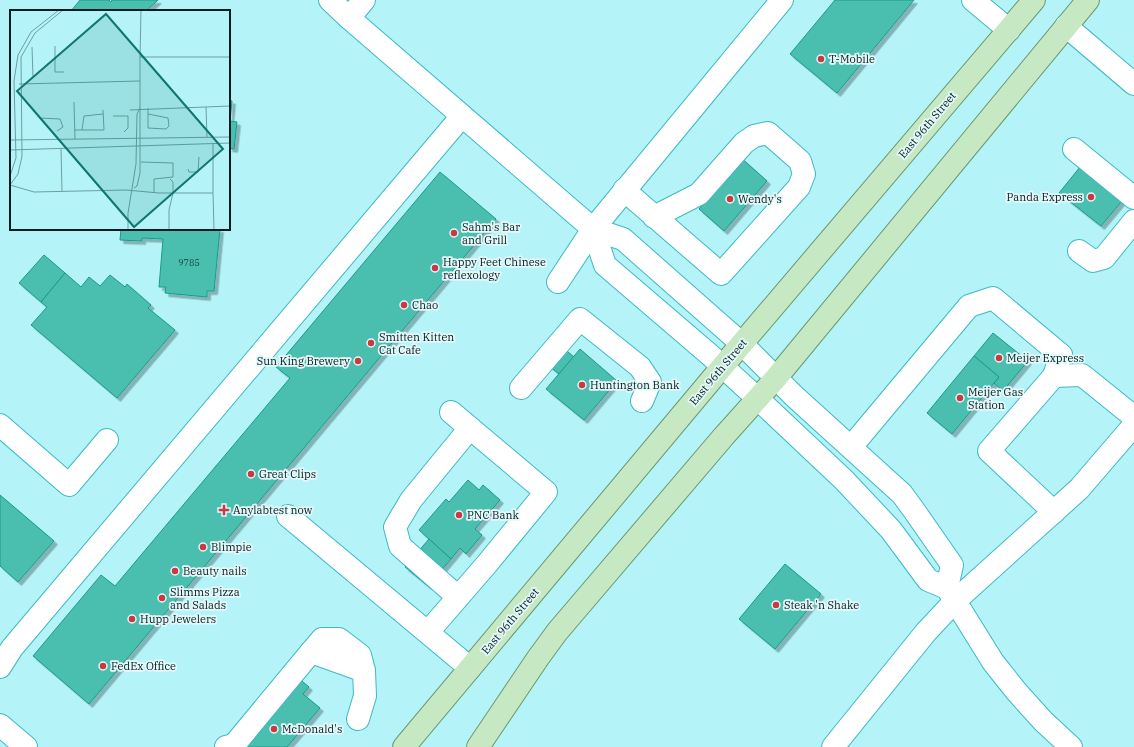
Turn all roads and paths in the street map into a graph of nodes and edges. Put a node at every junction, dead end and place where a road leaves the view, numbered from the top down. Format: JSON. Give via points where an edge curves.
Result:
{"nodes":[{"id":1,"x":330,"y":0,"type":"edge"},
{"id":2,"x":364,"y":0,"type":"edge"},
{"id":3,"x":782,"y":0,"type":"edge"},
{"id":4,"x":973,"y":0,"type":"edge"},
{"id":5,"x":1034,"y":0,"type":"edge"},
{"id":6,"x":1088,"y":0,"type":"edge"},
{"id":7,"x":349,"y":18,"type":"junction"},
{"id":8,"x":1066,"y":26,"type":"junction"},
{"id":9,"x":1008,"y":30,"type":"junction"},
{"id":10,"x":1134,"y":84,"type":"edge"},
{"id":11,"x":462,"y":116,"type":"junction"},
{"id":12,"x":1074,"y":149,"type":"dead end"},
{"id":13,"x":624,"y":190,"type":"junction"},
{"id":14,"x":1134,"y":198,"type":"edge"},
{"id":15,"x":654,"y":217,"type":"junction"},
{"id":16,"x":1134,"y":220,"type":"edge"},
{"id":17,"x":593,"y":229,"type":"junction"},
{"id":18,"x":1079,"y":251,"type":"dead end"},
{"id":19,"x":558,"y":282,"type":"dead end"},
{"id":20,"x":742,"y":344,"type":"junction"},
{"id":21,"x":1061,"y":355,"type":"junction"},
{"id":22,"x":722,"y":367,"type":"junction"},
{"id":23,"x":1054,"y":376,"type":"junction"},
{"id":24,"x":1082,"y":376,"type":"junction"},
{"id":25,"x":776,"y":378,"type":"junction"},
{"id":26,"x":521,"y":388,"type":"dead end"},
{"id":27,"x":757,"y":398,"type":"junction"},
{"id":28,"x":642,"y":401,"type":"dead end"},
{"id":29,"x":451,"y":412,"type":"dead end"},
{"id":30,"x":1134,"y":417,"type":"edge"},
{"id":31,"x":0,"y":425,"type":"edge"},
{"id":32,"x":1134,"y":425,"type":"edge"},
{"id":33,"x":470,"y":428,"type":"junction"},
{"id":34,"x":107,"y":440,"type":"dead end"},
{"id":35,"x":851,"y":447,"type":"junction"},
{"id":36,"x":1054,"y":512,"type":"junction"},
{"id":37,"x":288,"y":516,"type":"dead end"},
{"id":38,"x":951,"y":595,"type":"junction"},
{"id":39,"x":458,"y":597,"type":"junction"},
{"id":40,"x":428,"y":632,"type":"junction"},
{"id":41,"x":0,"y":666,"type":"edge"},
{"id":42,"x":470,"y":668,"type":"junction"},
{"id":43,"x":358,"y":719,"type":"dead end"},
{"id":44,"x":0,"y":725,"type":"edge"},
{"id":45,"x":26,"y":747,"type":"edge"},
{"id":46,"x":226,"y":747,"type":"edge"},
{"id":47,"x":404,"y":747,"type":"edge"},
{"id":48,"x":478,"y":747,"type":"edge"},
{"id":49,"x":834,"y":747,"type":"edge"},
{"id":50,"x":1071,"y":747,"type":"edge"}],
"edges":[{"from":1,"to":7,"type":"street"},
{"from":2,"to":7,"type":"street"},
{"from":3,"to":13,"type":"street"},
{"from":4,"to":9,"type":"street"},
{"from":5,"to":9,"type":"main road","name":"East 96th Street"},
{"from":6,"to":8,"type":"main road"},
{"from":7,"to":11,"type":"street"},
{"from":8,"to":10,"type":"street"},
{"from":8,"to":25,"type":"main road"},
{"from":9,"to":20,"type":"main road","name":"East 96th Street"},
{"from":11,"to":17,"type":"street"},
{"from":11,"to":41,"type":"street","via":[[17,642]]},
{"from":12,"to":14,"type":"street"},
{"from":13,"to":15,"type":"street"},
{"from":13,"to":17,"type":"street"},
{"from":15,"to":15,"type":"street","via":[[721,274],[799,187],[804,174],[800,161],[768,133],[754,136],[744,143],[699,194]]},
{"from":16,"to":18,"type":"street","via":[[1104,258],[1093,261]]},
{"from":17,"to":19,"type":"street"},
{"from":17,"to":20,"type":"street","via":[[623,239]]},
{"from":17,"to":22,"type":"street","via":[[605,265]]},
{"from":20,"to":22,"type":"main road","name":"East 96th Street"},
{"from":20,"to":25,"type":"street"},
{"from":21,"to":23,"type":"street"},
{"from":21,"to":24,"type":"street"},
{"from":21,"to":35,"type":"street","via":[[993,298],[969,306]]},
{"from":22,"to":27,"type":"street"},
{"from":22,"to":42,"type":"main road","name":"East 96th Street"},
{"from":23,"to":24,"type":"street"},
{"from":23,"to":36,"type":"street","via":[[990,451]]},
{"from":24,"to":30,"type":"street"},
{"from":25,"to":27,"type":"main road"},
{"from":25,"to":35,"type":"street"},
{"from":26,"to":28,"type":"street","via":[[580,319],[640,367],[650,382]]},
{"from":27,"to":38,"type":"street","via":[[844,480],[891,530],[928,580]]},
{"from":27,"to":48,"type":"main road","via":[[557,632]]},
{"from":29,"to":33,"type":"street"},
{"from":31,"to":34,"type":"street","via":[[69,485]]},
{"from":32,"to":36,"type":"street","via":[[1079,488]]},
{"from":33,"to":39,"type":"street","via":[[411,500],[395,527],[400,546]]},
{"from":33,"to":39,"type":"street","via":[[546,492]]},
{"from":35,"to":38,"type":"street","via":[[902,494],[952,565]]},
{"from":36,"to":38,"type":"street"},
{"from":37,"to":40,"type":"street"},
{"from":38,"to":49,"type":"street","via":[[926,632]]},
{"from":38,"to":50,"type":"street","via":[[1016,691]]},
{"from":39,"to":40,"type":"street"},
{"from":40,"to":42,"type":"street"},
{"from":42,"to":47,"type":"main road","name":"East 96th Street"},
{"from":43,"to":46,"type":"street","via":[[365,696],[364,671],[360,655],[339,639],[322,639],[234,745]]},
{"from":44,"to":45,"type":"street"}]}
